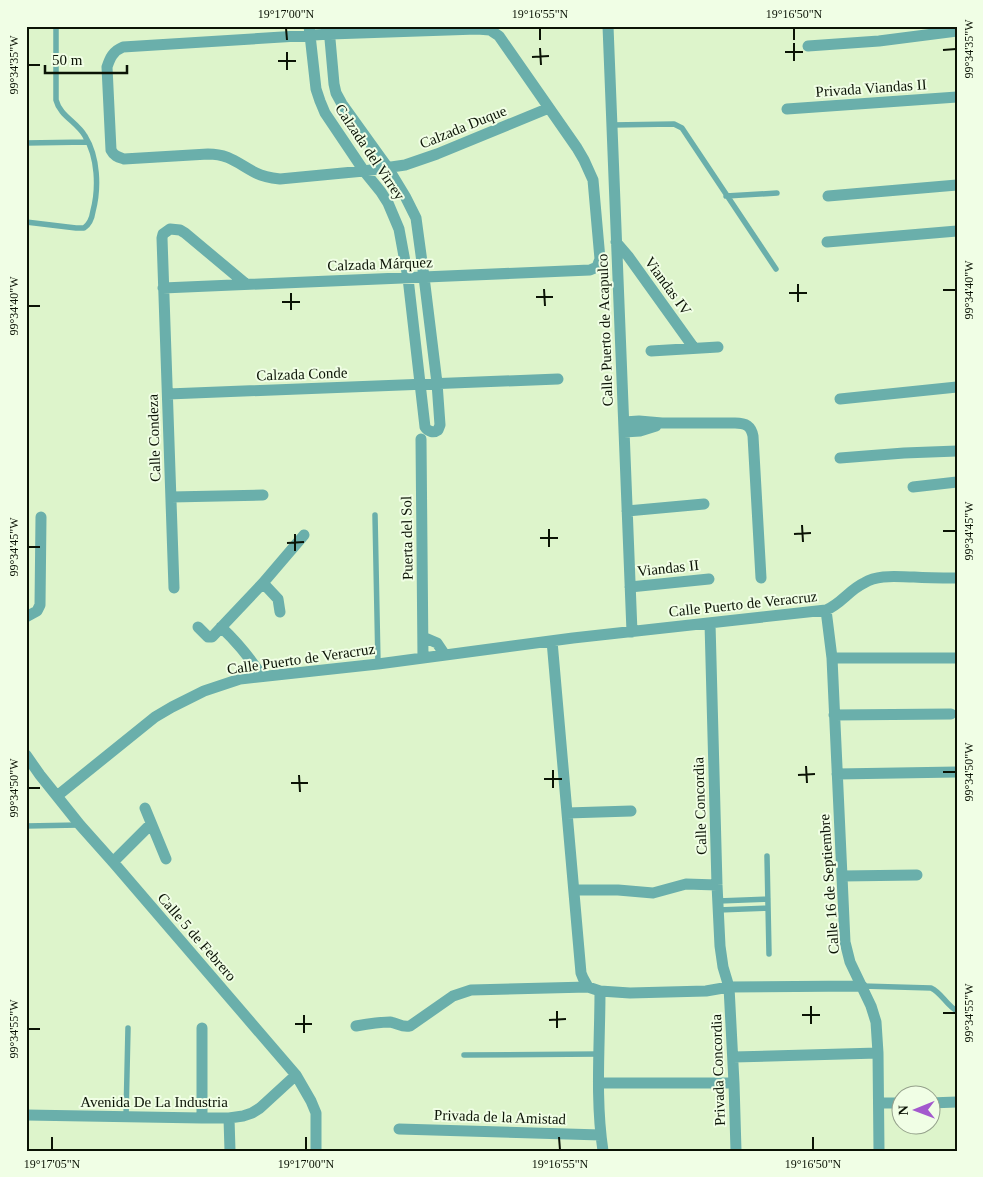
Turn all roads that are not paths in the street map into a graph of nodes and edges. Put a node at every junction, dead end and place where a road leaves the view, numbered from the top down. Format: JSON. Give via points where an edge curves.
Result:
{"nodes":[{"id":1,"x":56,"y":26,"type":"edge"},
{"id":2,"x":608,"y":26,"type":"edge"},
{"id":3,"x":330,"y":30,"type":"edge"},
{"id":4,"x":309,"y":31,"type":"edge"},
{"id":5,"x":957,"y":31,"type":"edge"},
{"id":6,"x":808,"y":46,"type":"dead end"},
{"id":7,"x":957,"y":97,"type":"edge"},
{"id":8,"x":549,"y":108,"type":"junction"},
{"id":9,"x":787,"y":110,"type":"dead end"},
{"id":10,"x":612,"y":125,"type":"junction"},
{"id":11,"x":88,"y":142,"type":"junction"},
{"id":12,"x":26,"y":143,"type":"edge"},
{"id":13,"x":388,"y":168,"type":"junction"},
{"id":14,"x":364,"y":171,"type":"junction"},
{"id":15,"x":957,"y":185,"type":"edge"},
{"id":16,"x":777,"y":192,"type":"dead end"},
{"id":17,"x":726,"y":196,"type":"junction"},
{"id":18,"x":828,"y":196,"type":"dead end"},
{"id":19,"x":26,"y":222,"type":"edge"},
{"id":20,"x":957,"y":231,"type":"edge"},
{"id":21,"x":616,"y":242,"type":"junction"},
{"id":22,"x":827,"y":242,"type":"dead end"},
{"id":23,"x":776,"y":269,"type":"dead end"},
{"id":24,"x":424,"y":277,"type":"junction"},
{"id":25,"x":408,"y":278,"type":"junction"},
{"id":26,"x":246,"y":284,"type":"junction"},
{"id":27,"x":163,"y":288,"type":"junction"},
{"id":28,"x":718,"y":347,"type":"dead end"},
{"id":29,"x":694,"y":348,"type":"junction"},
{"id":30,"x":651,"y":351,"type":"dead end"},
{"id":31,"x":558,"y":379,"type":"dead end"},
{"id":32,"x":437,"y":383,"type":"junction"},
{"id":33,"x":421,"y":384,"type":"junction"},
{"id":34,"x":957,"y":387,"type":"edge"},
{"id":35,"x":168,"y":394,"type":"junction"},
{"id":36,"x":840,"y":399,"type":"dead end"},
{"id":37,"x":624,"y":427,"type":"junction"},
{"id":38,"x":421,"y":439,"type":"dead end"},
{"id":39,"x":957,"y":450,"type":"edge"},
{"id":40,"x":840,"y":458,"type":"dead end"},
{"id":41,"x":957,"y":482,"type":"edge"},
{"id":42,"x":912,"y":487,"type":"dead end"},
{"id":43,"x":263,"y":495,"type":"dead end"},
{"id":44,"x":171,"y":497,"type":"junction"},
{"id":45,"x":704,"y":504,"type":"dead end"},
{"id":46,"x":627,"y":511,"type":"junction"},
{"id":47,"x":375,"y":515,"type":"dead end"},
{"id":48,"x":41,"y":517,"type":"dead end"},
{"id":49,"x":304,"y":535,"type":"dead end"},
{"id":50,"x":760,"y":578,"type":"dead end"},
{"id":51,"x":957,"y":578,"type":"edge"},
{"id":52,"x":709,"y":579,"type":"dead end"},
{"id":53,"x":263,"y":583,"type":"junction"},
{"id":54,"x":630,"y":587,"type":"junction"},
{"id":55,"x":174,"y":588,"type":"dead end"},
{"id":56,"x":826,"y":610,"type":"junction"},
{"id":57,"x":280,"y":612,"type":"dead end"},
{"id":58,"x":26,"y":617,"type":"edge"},
{"id":59,"x":710,"y":623,"type":"junction"},
{"id":60,"x":198,"y":627,"type":"dead end"},
{"id":61,"x":221,"y":627,"type":"junction"},
{"id":62,"x":632,"y":632,"type":"junction"},
{"id":63,"x":423,"y":637,"type":"junction"},
{"id":64,"x":552,"y":641,"type":"junction"},
{"id":65,"x":445,"y":655,"type":"junction"},
{"id":66,"x":423,"y":658,"type":"junction"},
{"id":67,"x":832,"y":658,"type":"junction"},
{"id":68,"x":957,"y":658,"type":"edge"},
{"id":69,"x":378,"y":664,"type":"junction"},
{"id":70,"x":262,"y":676,"type":"junction"},
{"id":71,"x":951,"y":714,"type":"dead end"},
{"id":72,"x":834,"y":715,"type":"junction"},
{"id":73,"x":26,"y":755,"type":"edge"},
{"id":74,"x":957,"y":772,"type":"edge"},
{"id":75,"x":837,"y":774,"type":"junction"},
{"id":76,"x":56,"y":796,"type":"junction"},
{"id":77,"x":145,"y":808,"type":"dead end"},
{"id":78,"x":631,"y":811,"type":"dead end"},
{"id":79,"x":567,"y":813,"type":"junction"},
{"id":80,"x":151,"y":824,"type":"junction"},
{"id":81,"x":80,"y":825,"type":"junction"},
{"id":82,"x":26,"y":826,"type":"edge"},
{"id":83,"x":767,"y":856,"type":"dead end"},
{"id":84,"x":166,"y":859,"type":"dead end"},
{"id":85,"x":113,"y":862,"type":"junction"},
{"id":86,"x":916,"y":875,"type":"dead end"},
{"id":87,"x":842,"y":876,"type":"junction"},
{"id":88,"x":717,"y":885,"type":"junction"},
{"id":89,"x":574,"y":890,"type":"junction"},
{"id":90,"x":768,"y":899,"type":"junction"},
{"id":91,"x":718,"y":905,"type":"junction"},
{"id":92,"x":768,"y":908,"type":"junction"},
{"id":93,"x":770,"y":954,"type":"dead end"},
{"id":94,"x":862,"y":986,"type":"junction"},
{"id":95,"x":588,"y":987,"type":"junction"},
{"id":96,"x":729,"y":987,"type":"junction"},
{"id":97,"x":600,"y":991,"type":"junction"},
{"id":98,"x":957,"y":1011,"type":"edge"},
{"id":99,"x":356,"y":1026,"type":"dead end"},
{"id":100,"x":128,"y":1028,"type":"dead end"},
{"id":101,"x":202,"y":1028,"type":"dead end"},
{"id":102,"x":878,"y":1053,"type":"junction"},
{"id":103,"x":599,"y":1054,"type":"junction"},
{"id":104,"x":464,"y":1056,"type":"dead end"},
{"id":105,"x":733,"y":1057,"type":"junction"},
{"id":106,"x":296,"y":1075,"type":"junction"},
{"id":107,"x":734,"y":1083,"type":"junction"},
{"id":108,"x":599,"y":1084,"type":"junction"},
{"id":109,"x":940,"y":1102,"type":"edge"},
{"id":110,"x":957,"y":1102,"type":"edge"},
{"id":111,"x":878,"y":1103,"type":"junction"},
{"id":112,"x":890,"y":1103,"type":"edge"},
{"id":113,"x":26,"y":1115,"type":"edge"},
{"id":114,"x":126,"y":1117,"type":"junction"},
{"id":115,"x":202,"y":1118,"type":"junction"},
{"id":116,"x":229,"y":1118,"type":"junction"},
{"id":117,"x":399,"y":1129,"type":"dead end"},
{"id":118,"x":601,"y":1135,"type":"junction"},
{"id":119,"x":230,"y":1151,"type":"edge"},
{"id":120,"x":316,"y":1151,"type":"edge"},
{"id":121,"x":603,"y":1151,"type":"edge"},
{"id":122,"x":736,"y":1151,"type":"edge"},
{"id":123,"x":879,"y":1151,"type":"edge"}],
"edges":[{"from":1,"to":11,"type":"lane","via":[[57,105],[80,128]]},
{"from":2,"to":10,"type":"street","name":"Calle Puerto de Acapulco"},
{"from":3,"to":4,"type":"street"},
{"from":3,"to":8,"type":"street","via":[[490,30],[499,36]]},
{"from":3,"to":13,"type":"street","name":"Calzada del Virrey","via":[[336,92]]},
{"from":4,"to":14,"type":"street","name":"Calzada del Virrey","via":[[320,101]]},
{"from":4,"to":14,"type":"street","name":"Calzada Duque","via":[[118,49],[107,67],[111,150],[124,159],[221,155],[258,174],[280,179]]},
{"from":5,"to":6,"type":"street"},
{"from":7,"to":9,"type":"street","name":"Privada Viandas II"},
{"from":8,"to":13,"type":"street","name":"Calzada Duque","via":[[420,160]]},
{"from":8,"to":24,"type":"street","name":"Calzada Márquez","via":[[584,160],[593,180],[600,255],[597,267],[586,271]]},
{"from":10,"to":17,"type":"lane","via":[[674,124],[682,128]]},
{"from":10,"to":21,"type":"street","name":"Calle Puerto de Acapulco"},
{"from":11,"to":12,"type":"lane"},
{"from":11,"to":19,"type":"lane","via":[[94,160],[97,195],[87,226],[76,228]]},
{"from":13,"to":14,"type":"street","name":"Calzada Duque"},
{"from":13,"to":24,"type":"street","name":"Calzada del Virrey","via":[[416,218]]},
{"from":14,"to":25,"type":"street","name":"Calzada del Virrey","via":[[394,216]]},
{"from":15,"to":18,"type":"street"},
{"from":16,"to":17,"type":"lane"},
{"from":17,"to":23,"type":"lane"},
{"from":20,"to":22,"type":"street"},
{"from":21,"to":29,"type":"street","name":"Viandas IV"},
{"from":21,"to":37,"type":"street","name":"Calle Puerto de Acapulco"},
{"from":24,"to":25,"type":"street","name":"Calzada Márquez"},
{"from":24,"to":32,"type":"street","name":"Calzada del Virrey"},
{"from":25,"to":26,"type":"street","name":"Calzada Márquez"},
{"from":25,"to":33,"type":"street","name":"Calzada del Virrey"},
{"from":26,"to":27,"type":"street","name":"Calzada Márquez"},
{"from":26,"to":27,"type":"street","name":"Calle Condeza","via":[[186,233],[170,229],[162,238]]},
{"from":27,"to":35,"type":"street","name":"Calle Condeza"},
{"from":28,"to":29,"type":"street"},
{"from":29,"to":30,"type":"street"},
{"from":31,"to":32,"type":"street","name":"Calzada Conde"},
{"from":32,"to":33,"type":"street","name":"Calzada Conde"},
{"from":32,"to":33,"type":"street","name":"Calzada del Virrey","via":[[440,425],[435,432],[425,427]]},
{"from":33,"to":35,"type":"street","name":"Calzada Conde"},
{"from":34,"to":36,"type":"street"},
{"from":35,"to":44,"type":"street","name":"Calle Condeza"},
{"from":37,"to":46,"type":"street","name":"Calle Puerto de Acapulco"},
{"from":37,"to":50,"type":"street","via":[[638,421],[662,424],[735,422],[750,427],[754,436]]},
{"from":38,"to":63,"type":"street","name":"Puerta del Sol"},
{"from":39,"to":40,"type":"street"},
{"from":41,"to":42,"type":"street"},
{"from":43,"to":44,"type":"street"},
{"from":44,"to":55,"type":"street","name":"Calle Condeza"},
{"from":45,"to":46,"type":"street"},
{"from":46,"to":54,"type":"street","name":"Calle Puerto de Acapulco"},
{"from":47,"to":69,"type":"lane"},
{"from":48,"to":58,"type":"street","via":[[40,605]]},
{"from":49,"to":53,"type":"street"},
{"from":51,"to":56,"type":"street","name":"Calle Puerto de Veracruz","via":[[874,579],[863,583]]},
{"from":52,"to":54,"type":"street","name":"Viandas II"},
{"from":53,"to":57,"type":"street","via":[[278,599]]},
{"from":53,"to":61,"type":"street"},
{"from":54,"to":62,"type":"street","name":"Calle Puerto de Acapulco"},
{"from":56,"to":59,"type":"street","name":"Calle Puerto de Veracruz"},
{"from":56,"to":67,"type":"street","name":"Calle 16 de Septiembre"},
{"from":59,"to":62,"type":"street","name":"Calle Puerto de Veracruz"},
{"from":59,"to":88,"type":"street","name":"Calle Concordia"},
{"from":60,"to":61,"type":"street","via":[[212,637]]},
{"from":61,"to":70,"type":"street"},
{"from":62,"to":64,"type":"street","name":"Calle Puerto de Veracruz"},
{"from":63,"to":65,"type":"street","via":[[437,643]]},
{"from":63,"to":66,"type":"street","name":"Puerta del Sol"},
{"from":64,"to":65,"type":"street","name":"Calle Puerto de Veracruz"},
{"from":64,"to":79,"type":"street"},
{"from":65,"to":66,"type":"street","name":"Calle Puerto de Veracruz"},
{"from":66,"to":69,"type":"street","name":"Calle Puerto de Veracruz"},
{"from":67,"to":68,"type":"street"},
{"from":67,"to":72,"type":"street","name":"Calle 16 de Septiembre"},
{"from":69,"to":70,"type":"street","name":"Calle Puerto de Veracruz"},
{"from":70,"to":76,"type":"street","name":"Calle Puerto de Veracruz","via":[[217,686],[172,707]]},
{"from":71,"to":72,"type":"street"},
{"from":72,"to":75,"type":"street","name":"Calle 16 de Septiembre"},
{"from":73,"to":76,"type":"street","name":"Calle 5 de Febrero"},
{"from":74,"to":75,"type":"street"},
{"from":75,"to":87,"type":"street","name":"Calle 16 de Septiembre"},
{"from":76,"to":81,"type":"street","name":"Calle 5 de Febrero"},
{"from":77,"to":80,"type":"street"},
{"from":78,"to":79,"type":"street"},
{"from":79,"to":89,"type":"street"},
{"from":80,"to":84,"type":"street"},
{"from":80,"to":85,"type":"street"},
{"from":81,"to":82,"type":"lane"},
{"from":81,"to":85,"type":"street","name":"Calle 5 de Febrero"},
{"from":83,"to":90,"type":"lane"},
{"from":85,"to":106,"type":"street","name":"Calle 5 de Febrero"},
{"from":86,"to":87,"type":"street"},
{"from":87,"to":94,"type":"street","name":"Calle 16 de Septiembre","via":[[847,954]]},
{"from":88,"to":89,"type":"street","via":[[686,884],[653,893]]},
{"from":88,"to":91,"type":"street","name":"Calle Concordia"},
{"from":89,"to":95,"type":"street","via":[[581,973]]},
{"from":90,"to":91,"type":"lane"},
{"from":90,"to":92,"type":"lane"},
{"from":91,"to":92,"type":"lane"},
{"from":91,"to":96,"type":"street","name":"Calle Concordia","via":[[721,957]]},
{"from":92,"to":93,"type":"lane"},
{"from":94,"to":96,"type":"street"},
{"from":94,"to":98,"type":"lane","via":[[931,988]]},
{"from":94,"to":102,"type":"street","name":"Calle 16 de Septiembre","via":[[874,1014]]},
{"from":95,"to":97,"type":"street"},
{"from":95,"to":99,"type":"street","via":[[471,990],[453,996],[410,1026],[393,1022]]},
{"from":96,"to":97,"type":"street","via":[[679,993]]},
{"from":96,"to":105,"type":"street","name":"Privada Concordia"},
{"from":97,"to":103,"type":"street"},
{"from":100,"to":114,"type":"lane"},
{"from":101,"to":115,"type":"street"},
{"from":102,"to":105,"type":"street"},
{"from":102,"to":111,"type":"street","name":"Calle 16 de Septiembre"},
{"from":103,"to":104,"type":"lane"},
{"from":103,"to":108,"type":"street"},
{"from":105,"to":107,"type":"street","name":"Privada Concordia"},
{"from":106,"to":116,"type":"street","name":"Avenida De La Industria","via":[[252,1114]]},
{"from":106,"to":120,"type":"street","name":"Calle 5 de Febrero","via":[[316,1113]]},
{"from":107,"to":108,"type":"street"},
{"from":107,"to":122,"type":"street","name":"Privada Concordia"},
{"from":108,"to":118,"type":"street"},
{"from":109,"to":110,"type":"street"},
{"from":111,"to":112,"type":"street"},
{"from":111,"to":123,"type":"street","name":"Calle 16 de Septiembre"},
{"from":113,"to":114,"type":"street","name":"Avenida De La Industria"},
{"from":114,"to":115,"type":"street","name":"Avenida De La Industria"},
{"from":115,"to":116,"type":"street","name":"Avenida De La Industria"},
{"from":116,"to":119,"type":"street"},
{"from":117,"to":118,"type":"street","name":"Privada de la Amistad"},
{"from":118,"to":121,"type":"street"}]}
